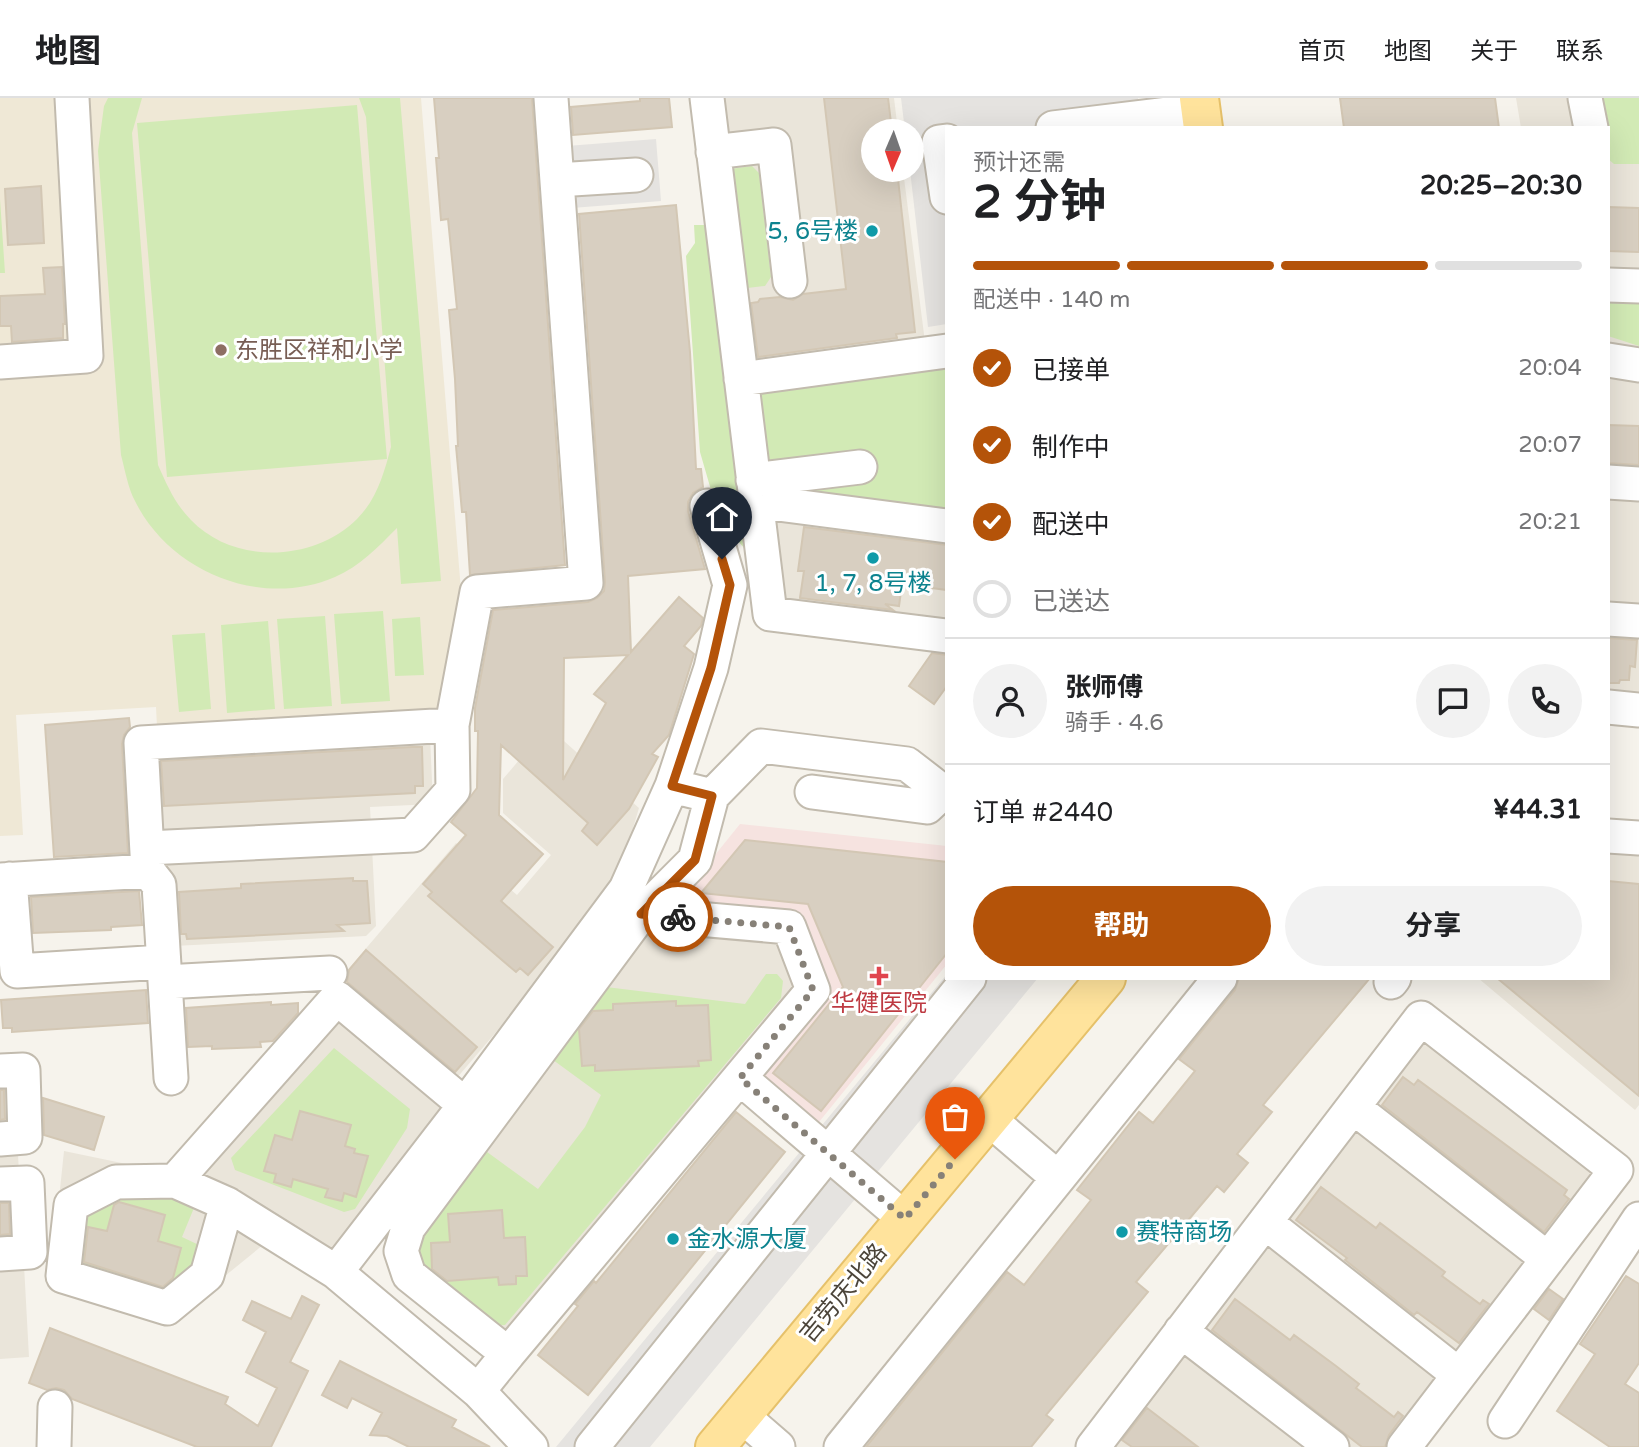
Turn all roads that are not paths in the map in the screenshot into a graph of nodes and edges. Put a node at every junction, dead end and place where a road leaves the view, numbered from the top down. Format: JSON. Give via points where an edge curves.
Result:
{"nodes":[{"id":1,"x":72,"y":98,"type":"edge"},
{"id":2,"x":551,"y":98,"type":"edge"},
{"id":3,"x":706,"y":98,"type":"edge"},
{"id":4,"x":1585,"y":98,"type":"edge"},
{"id":5,"x":1111,"y":109,"type":"edge"},
{"id":6,"x":1201,"y":112,"type":"edge"},
{"id":7,"x":1059,"y":126,"type":"edge"},
{"id":8,"x":1591,"y":126,"type":"edge"},
{"id":9,"x":945,"y":141,"type":"edge"},
{"id":10,"x":713,"y":152,"type":"junction"},
{"id":11,"x":636,"y":175,"type":"dead end"},
{"id":12,"x":557,"y":180,"type":"junction"},
{"id":13,"x":945,"y":183,"type":"edge"},
{"id":14,"x":790,"y":281,"type":"dead end"},
{"id":15,"x":1610,"y":285,"type":"edge"},
{"id":16,"x":1639,"y":286,"type":"edge"},
{"id":17,"x":945,"y":351,"type":"edge"},
{"id":18,"x":1610,"y":360,"type":"edge"},
{"id":19,"x":0,"y":362,"type":"edge"},
{"id":20,"x":1639,"y":365,"type":"edge"},
{"id":21,"x":741,"y":379,"type":"junction"},
{"id":22,"x":860,"y":467,"type":"dead end"},
{"id":23,"x":1610,"y":482,"type":"edge"},
{"id":24,"x":1639,"y":484,"type":"edge"},
{"id":25,"x":754,"y":490,"type":"junction"},
{"id":26,"x":708,"y":506,"type":"dead end"},
{"id":27,"x":945,"y":526,"type":"edge"},
{"id":28,"x":1610,"y":619,"type":"edge"},
{"id":29,"x":1639,"y":621,"type":"edge"},
{"id":30,"x":945,"y":636,"type":"edge"},
{"id":31,"x":1610,"y":708,"type":"edge"},
{"id":32,"x":1639,"y":710,"type":"edge"},
{"id":33,"x":452,"y":725,"type":"junction"},
{"id":34,"x":672,"y":786,"type":"junction"},
{"id":35,"x":812,"y":792,"type":"dead end"},
{"id":36,"x":945,"y":793,"type":"edge"},
{"id":37,"x":712,"y":796,"type":"junction"},
{"id":38,"x":1610,"y":836,"type":"edge"},
{"id":39,"x":1639,"y":838,"type":"edge"},
{"id":40,"x":148,"y":860,"type":"junction"},
{"id":41,"x":5,"y":880,"type":"edge"},
{"id":42,"x":641,"y":914,"type":"junction"},
{"id":43,"x":164,"y":972,"type":"junction"},
{"id":44,"x":330,"y":972,"type":"dead end"},
{"id":45,"x":967,"y":980,"type":"edge"},
{"id":46,"x":1104,"y":980,"type":"edge"},
{"id":47,"x":1218,"y":980,"type":"edge"},
{"id":48,"x":0,"y":1071,"type":"edge"},
{"id":49,"x":171,"y":1078,"type":"dead end"},
{"id":50,"x":740,"y":1078,"type":"junction"},
{"id":51,"x":465,"y":1105,"type":"junction"},
{"id":52,"x":1353,"y":1107,"type":"junction"},
{"id":53,"x":989,"y":1119,"type":"junction"},
{"id":54,"x":0,"y":1139,"type":"edge"},
{"id":55,"x":828,"y":1153,"type":"junction"},
{"id":56,"x":1058,"y":1178,"type":"junction"},
{"id":57,"x":174,"y":1181,"type":"junction"},
{"id":58,"x":0,"y":1184,"type":"edge"},
{"id":59,"x":227,"y":1204,"type":"junction"},
{"id":60,"x":905,"y":1219,"type":"junction"},
{"id":61,"x":1639,"y":1219,"type":"edge"},
{"id":62,"x":1265,"y":1222,"type":"junction"},
{"id":63,"x":0,"y":1254,"type":"edge"},
{"id":64,"x":1548,"y":1259,"type":"junction"},
{"id":65,"x":335,"y":1272,"type":"junction"},
{"id":66,"x":1181,"y":1331,"type":"junction"},
{"id":67,"x":508,"y":1354,"type":"junction"},
{"id":68,"x":1459,"y":1376,"type":"junction"},
{"id":69,"x":478,"y":1391,"type":"junction"},
{"id":70,"x":55,"y":1407,"type":"dead end"},
{"id":71,"x":741,"y":1415,"type":"junction"},
{"id":72,"x":1505,"y":1421,"type":"dead end"},
{"id":73,"x":1104,"y":1443,"type":"edge"},
{"id":74,"x":54,"y":1447,"type":"edge"},
{"id":75,"x":531,"y":1447,"type":"edge"},
{"id":76,"x":592,"y":1447,"type":"edge"},
{"id":77,"x":715,"y":1447,"type":"edge"},
{"id":78,"x":778,"y":1447,"type":"edge"},
{"id":79,"x":841,"y":1447,"type":"edge"},
{"id":80,"x":1332,"y":1447,"type":"edge"},
{"id":81,"x":1404,"y":1447,"type":"edge"}],
"edges":[{"from":1,"to":19,"type":"lane","via":[[86,356]]},
{"from":2,"to":12,"type":"lane"},
{"from":3,"to":10,"type":"lane"},
{"from":4,"to":8,"type":"lane"},
{"from":5,"to":6,"type":"lane"},
{"from":5,"to":7,"type":"lane"},
{"from":9,"to":13,"type":"lane","via":[[939,142]]},
{"from":10,"to":14,"type":"lane","via":[[774,145]]},
{"from":10,"to":21,"type":"lane"},
{"from":11,"to":12,"type":"lane"},
{"from":12,"to":33,"type":"lane","via":[[586,583],[477,592]]},
{"from":15,"to":16,"type":"lane"},
{"from":17,"to":21,"type":"lane"},
{"from":18,"to":20,"type":"lane"},
{"from":21,"to":25,"type":"lane"},
{"from":22,"to":25,"type":"lane"},
{"from":23,"to":24,"type":"lane"},
{"from":25,"to":27,"type":"lane"},
{"from":25,"to":30,"type":"lane","via":[[770,614]]},
{"from":26,"to":34,"type":"lane","via":[[730,585],[711,668]]},
{"from":28,"to":29,"type":"lane"},
{"from":31,"to":32,"type":"lane"},
{"from":33,"to":40,"type":"lane","via":[[453,789],[413,835]]},
{"from":33,"to":40,"type":"lane","via":[[141,743]]},
{"from":34,"to":37,"type":"lane"},
{"from":34,"to":51,"type":"lane","via":[[626,889]]},
{"from":35,"to":36,"type":"lane","via":[[927,807]]},
{"from":36,"to":37,"type":"lane","via":[[907,764],[761,746]]},
{"from":37,"to":42,"type":"lane","via":[[695,860]]},
{"from":38,"to":39,"type":"lane"},
{"from":40,"to":41,"type":"lane"},
{"from":40,"to":43,"type":"lane","via":[[159,885]]},
{"from":41,"to":43,"type":"lane","via":[[17,971]]},
{"from":42,"to":50,"type":"lane","via":[[789,927],[813,990]]},
{"from":42,"to":67,"type":"lane","via":[[408,1228],[401,1251],[410,1275]]},
{"from":43,"to":44,"type":"lane"},
{"from":43,"to":49,"type":"lane"},
{"from":45,"to":55,"type":"lane"},
{"from":46,"to":53,"type":"main road","name":"吉劳庆北路"},
{"from":47,"to":56,"type":"lane"},
{"from":48,"to":54,"type":"lane","via":[[23,1070],[25,1137]]},
{"from":50,"to":55,"type":"lane"},
{"from":50,"to":67,"type":"lane"},
{"from":51,"to":57,"type":"lane","via":[[337,998]]},
{"from":51,"to":65,"type":"lane"},
{"from":52,"to":62,"type":"lane"},
{"from":52,"to":64,"type":"lane"},
{"from":52,"to":64,"type":"lane","via":[[1421,1018],[1562,1127],[1616,1170]]},
{"from":53,"to":56,"type":"lane"},
{"from":53,"to":60,"type":"main road","name":"吉劳庆北路"},
{"from":55,"to":60,"type":"lane"},
{"from":55,"to":76,"type":"lane"},
{"from":56,"to":79,"type":"lane"},
{"from":57,"to":59,"type":"lane"},
{"from":57,"to":59,"type":"lane","via":[[116,1182],[71,1205],[63,1276],[167,1308],[207,1275]]},
{"from":58,"to":63,"type":"lane","via":[[27,1183],[30,1252]]},
{"from":59,"to":65,"type":"lane"},
{"from":60,"to":71,"type":"main road","name":"吉劳庆北路"},
{"from":61,"to":72,"type":"lane"},
{"from":62,"to":66,"type":"lane"},
{"from":62,"to":68,"type":"lane"},
{"from":64,"to":68,"type":"lane"},
{"from":65,"to":69,"type":"lane"},
{"from":66,"to":73,"type":"lane"},
{"from":66,"to":80,"type":"lane"},
{"from":67,"to":69,"type":"lane"},
{"from":68,"to":81,"type":"lane"},
{"from":69,"to":75,"type":"lane"},
{"from":70,"to":74,"type":"lane"},
{"from":71,"to":77,"type":"main road","name":"吉劳庆北路"},
{"from":71,"to":78,"type":"lane"}]}
